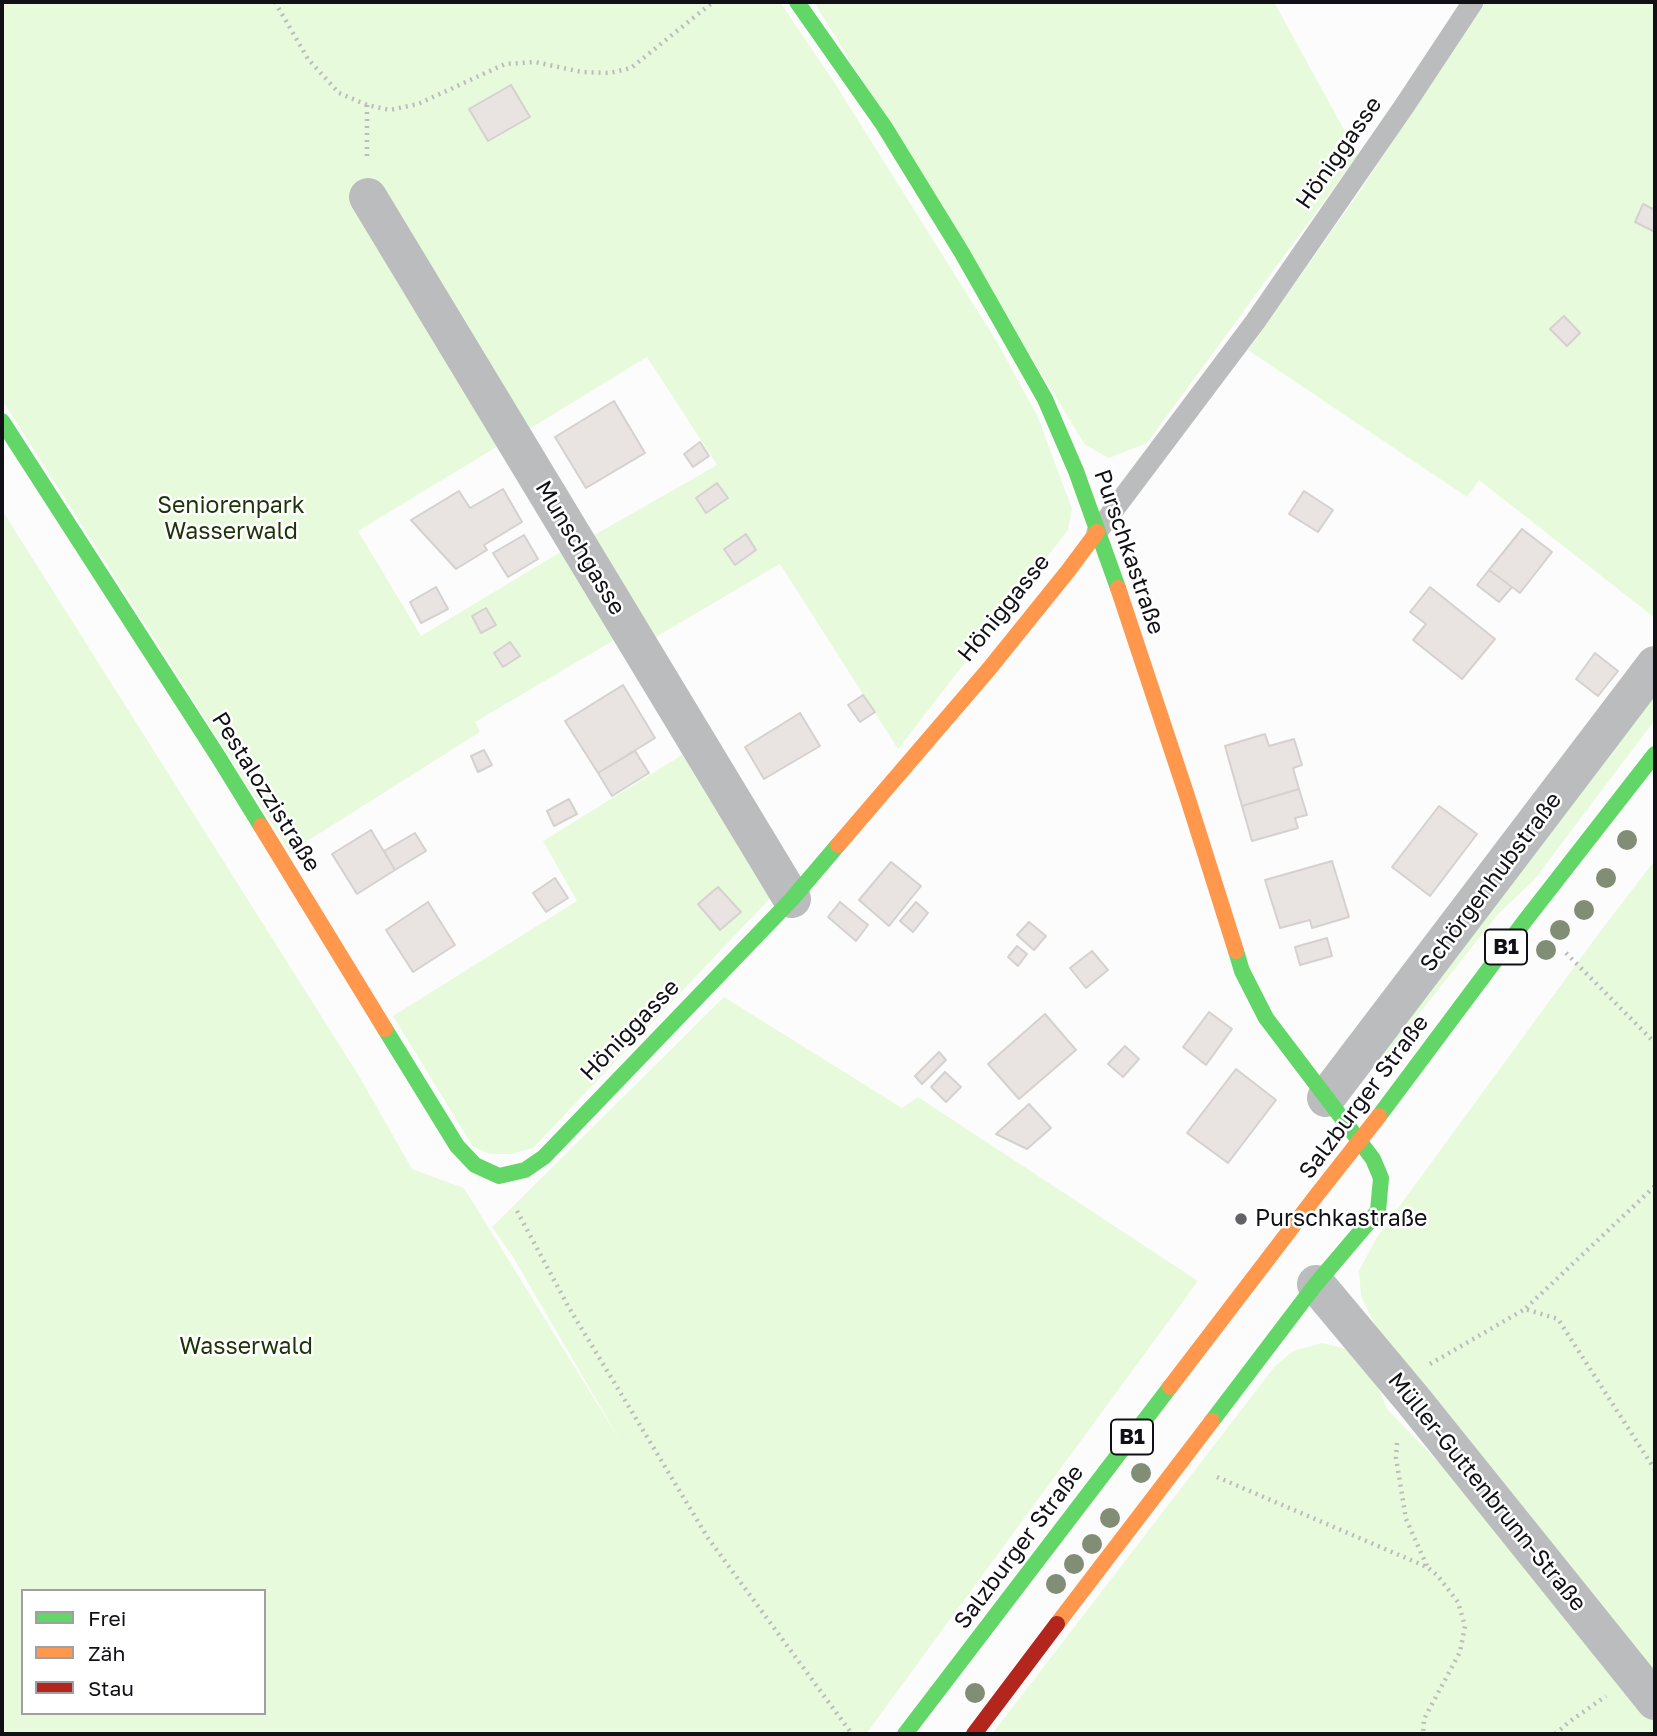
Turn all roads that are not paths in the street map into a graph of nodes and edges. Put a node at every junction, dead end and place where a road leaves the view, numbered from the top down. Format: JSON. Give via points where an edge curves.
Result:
{"nodes":[{"id":1,"x":797,"y":2,"type":"edge"},
{"id":2,"x":1473,"y":2,"type":"edge"},
{"id":3,"x":368,"y":197,"type":"road end"},
{"id":4,"x":2,"y":421,"type":"edge"},
{"id":5,"x":1097,"y":532,"type":"junction"},
{"id":6,"x":1655,"y":665,"type":"edge"},
{"id":7,"x":1655,"y":754,"type":"edge"},
{"id":8,"x":792,"y":899,"type":"junction"},
{"id":9,"x":1326,"y":1098,"type":"junction"},
{"id":10,"x":1360,"y":1142,"type":"junction"},
{"id":11,"x":499,"y":1176,"type":"joint"},
{"id":12,"x":1316,"y":1284,"type":"junction"},
{"id":13,"x":1647,"y":1691,"type":"edge"},
{"id":14,"x":905,"y":1734,"type":"edge"},
{"id":15,"x":974,"y":1734,"type":"edge"}],
"edges":[{"from":1,"to":5,"type":"street","name":"Purschkastraße","via":[[884,127],[1045,400]]},
{"from":2,"to":5,"type":"lane","name":"Höniggasse","via":[[1255,322]]},
{"from":3,"to":8,"type":"street","name":"Munschgasse"},
{"from":4,"to":11,"type":"street","name":"Pestalozzistraße","via":[[219,758],[457,1146],[475,1165]]},
{"from":5,"to":8,"type":"street","name":"Höniggasse","via":[[989,669]]},
{"from":5,"to":9,"type":"street","name":"Purschkastraße","via":[[1188,796],[1242,971],[1266,1018]]},
{"from":6,"to":9,"type":"street","name":"Schörgenhubstraße"},
{"from":7,"to":10,"type":"street","name":"Salzburger Straße","number":"B1"},
{"from":8,"to":11,"type":"street","name":"Höniggasse","via":[[544,1157],[525,1170]]},
{"from":9,"to":10,"type":"street","name":"Purschkastraße"},
{"from":10,"to":12,"type":"street","name":"Purschkastraße","via":[[1381,1178],[1377,1211]]},
{"from":10,"to":14,"type":"street","name":"Salzburger Straße","number":"B1"},
{"from":12,"to":13,"type":"street","name":"Müller-Guttenbrunn-Straße"},
{"from":12,"to":15,"type":"street"}]}
